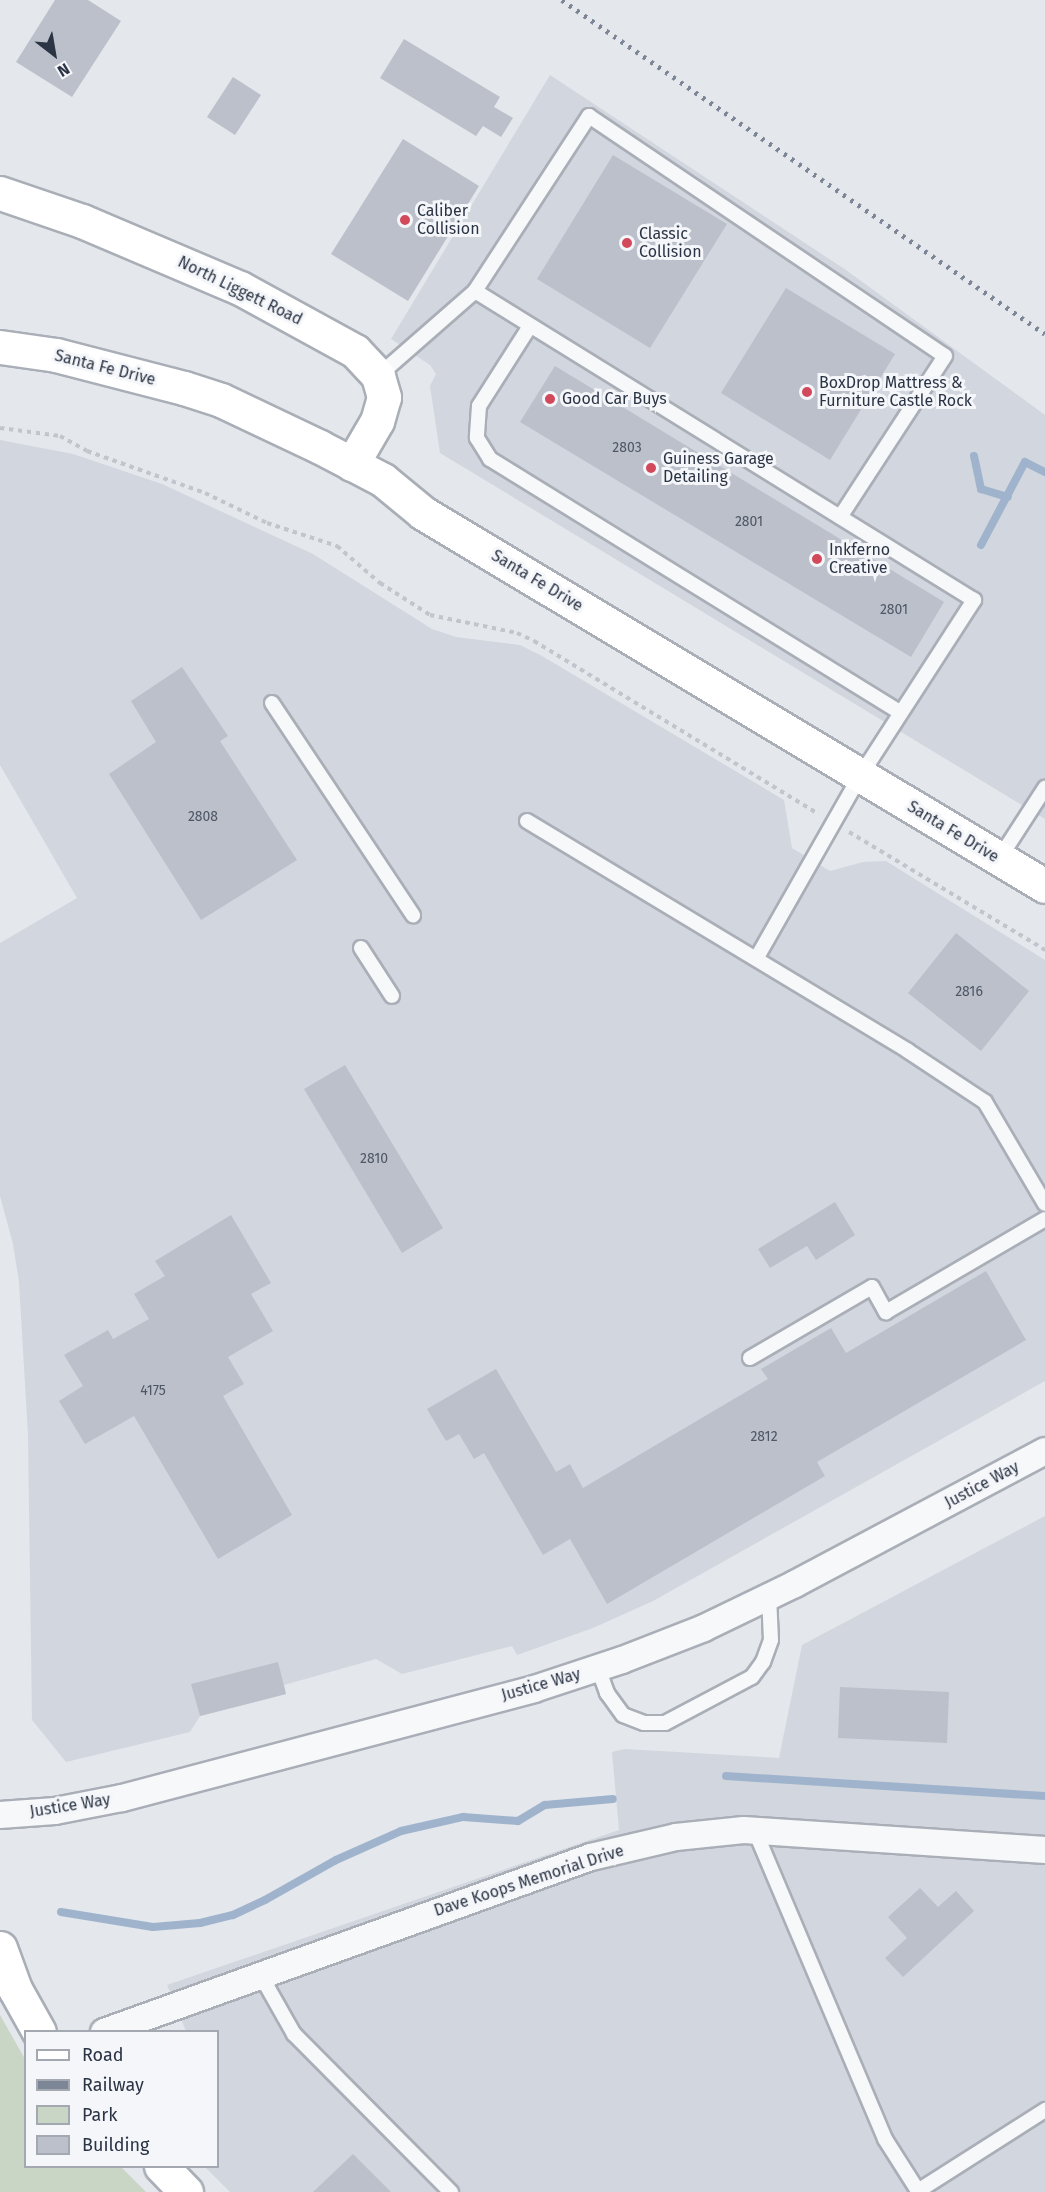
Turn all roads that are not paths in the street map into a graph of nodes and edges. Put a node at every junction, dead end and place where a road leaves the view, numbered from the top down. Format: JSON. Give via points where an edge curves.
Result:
{"nodes":[{"id":1,"x":0,"y":194,"type":"edge"},
{"id":2,"x":475,"y":291,"type":"junction"},
{"id":3,"x":530,"y":326,"type":"junction"},
{"id":4,"x":0,"y":347,"type":"edge"},
{"id":5,"x":378,"y":376,"type":"junction"},
{"id":6,"x":352,"y":464,"type":"junction"},
{"id":7,"x":840,"y":517,"type":"junction"},
{"id":8,"x":272,"y":703,"type":"dead end"},
{"id":9,"x":900,"y":712,"type":"junction"},
{"id":10,"x":860,"y":776,"type":"junction"},
{"id":11,"x":1045,"y":788,"type":"edge"},
{"id":12,"x":526,"y":821,"type":"dead end"},
{"id":13,"x":999,"y":859,"type":"junction"},
{"id":14,"x":1045,"y":886,"type":"edge"},
{"id":15,"x":413,"y":915,"type":"dead end"},
{"id":16,"x":361,"y":948,"type":"dead end"},
{"id":17,"x":756,"y":959,"type":"junction"},
{"id":18,"x":392,"y":996,"type":"dead end"},
{"id":19,"x":1045,"y":1204,"type":"edge"},
{"id":20,"x":1045,"y":1219,"type":"edge"},
{"id":21,"x":750,"y":1358,"type":"dead end"},
{"id":22,"x":1045,"y":1451,"type":"edge"},
{"id":23,"x":769,"y":1596,"type":"junction"},
{"id":24,"x":598,"y":1668,"type":"junction"},
{"id":25,"x":0,"y":1815,"type":"edge"},
{"id":26,"x":755,"y":1831,"type":"junction"},
{"id":27,"x":1045,"y":1850,"type":"edge"},
{"id":28,"x":0,"y":1948,"type":"edge"},
{"id":29,"x":260,"y":1974,"type":"junction"},
{"id":30,"x":38,"y":2030,"type":"edge"},
{"id":31,"x":107,"y":2030,"type":"edge"},
{"id":32,"x":1045,"y":2110,"type":"edge"},
{"id":33,"x":163,"y":2168,"type":"edge"},
{"id":34,"x":186,"y":2192,"type":"edge"},
{"id":35,"x":452,"y":2192,"type":"edge"}],
"edges":[{"from":1,"to":5,"type":"main road","name":"North Liggett Road","via":[[82,221],[240,288],[345,345]]},
{"from":2,"to":3,"type":"lane"},
{"from":2,"to":5,"type":"lane"},
{"from":2,"to":7,"type":"lane","via":[[589,116],[945,356]]},
{"from":3,"to":7,"type":"lane"},
{"from":3,"to":9,"type":"lane","via":[[479,406],[477,438],[490,459]]},
{"from":4,"to":6,"type":"main road","name":"Santa Fe Drive","via":[[66,358],[221,400]]},
{"from":5,"to":6,"type":"main road","via":[[383,392],[381,409]]},
{"from":6,"to":10,"type":"main road","name":"Santa Fe Drive","via":[[383,480],[423,513]]},
{"from":7,"to":9,"type":"lane","via":[[974,600]]},
{"from":8,"to":15,"type":"lane"},
{"from":9,"to":10,"type":"lane"},
{"from":10,"to":13,"type":"main road","name":"Santa Fe Drive"},
{"from":10,"to":17,"type":"lane"},
{"from":11,"to":13,"type":"lane"},
{"from":12,"to":17,"type":"lane"},
{"from":13,"to":14,"type":"main road","name":"Santa Fe Drive"},
{"from":16,"to":18,"type":"lane"},
{"from":17,"to":19,"type":"lane","via":[[985,1102]]},
{"from":20,"to":21,"type":"lane","via":[[886,1312],[872,1287]]},
{"from":22,"to":23,"type":"street","name":"Justice Way"},
{"from":23,"to":24,"type":"street","name":"Justice Way","via":[[704,1628]]},
{"from":23,"to":24,"type":"lane","via":[[771,1640],[752,1677],[665,1723],[644,1723],[623,1715],[607,1693]]},
{"from":24,"to":25,"type":"street","name":"Justice Way","via":[[122,1798],[55,1811]]},
{"from":26,"to":27,"type":"street","name":"Dave Koops Memorial Drive"},
{"from":26,"to":29,"type":"street","name":"Dave Koops Memorial Drive","via":[[676,1837],[591,1857]]},
{"from":26,"to":32,"type":"lane","via":[[885,2139],[918,2191]]},
{"from":28,"to":30,"type":"main road","via":[[15,1989]]},
{"from":29,"to":31,"type":"street","name":"Dave Koops Memorial Drive"},
{"from":29,"to":35,"type":"lane","via":[[294,2034]]},
{"from":33,"to":34,"type":"main road"}]}
